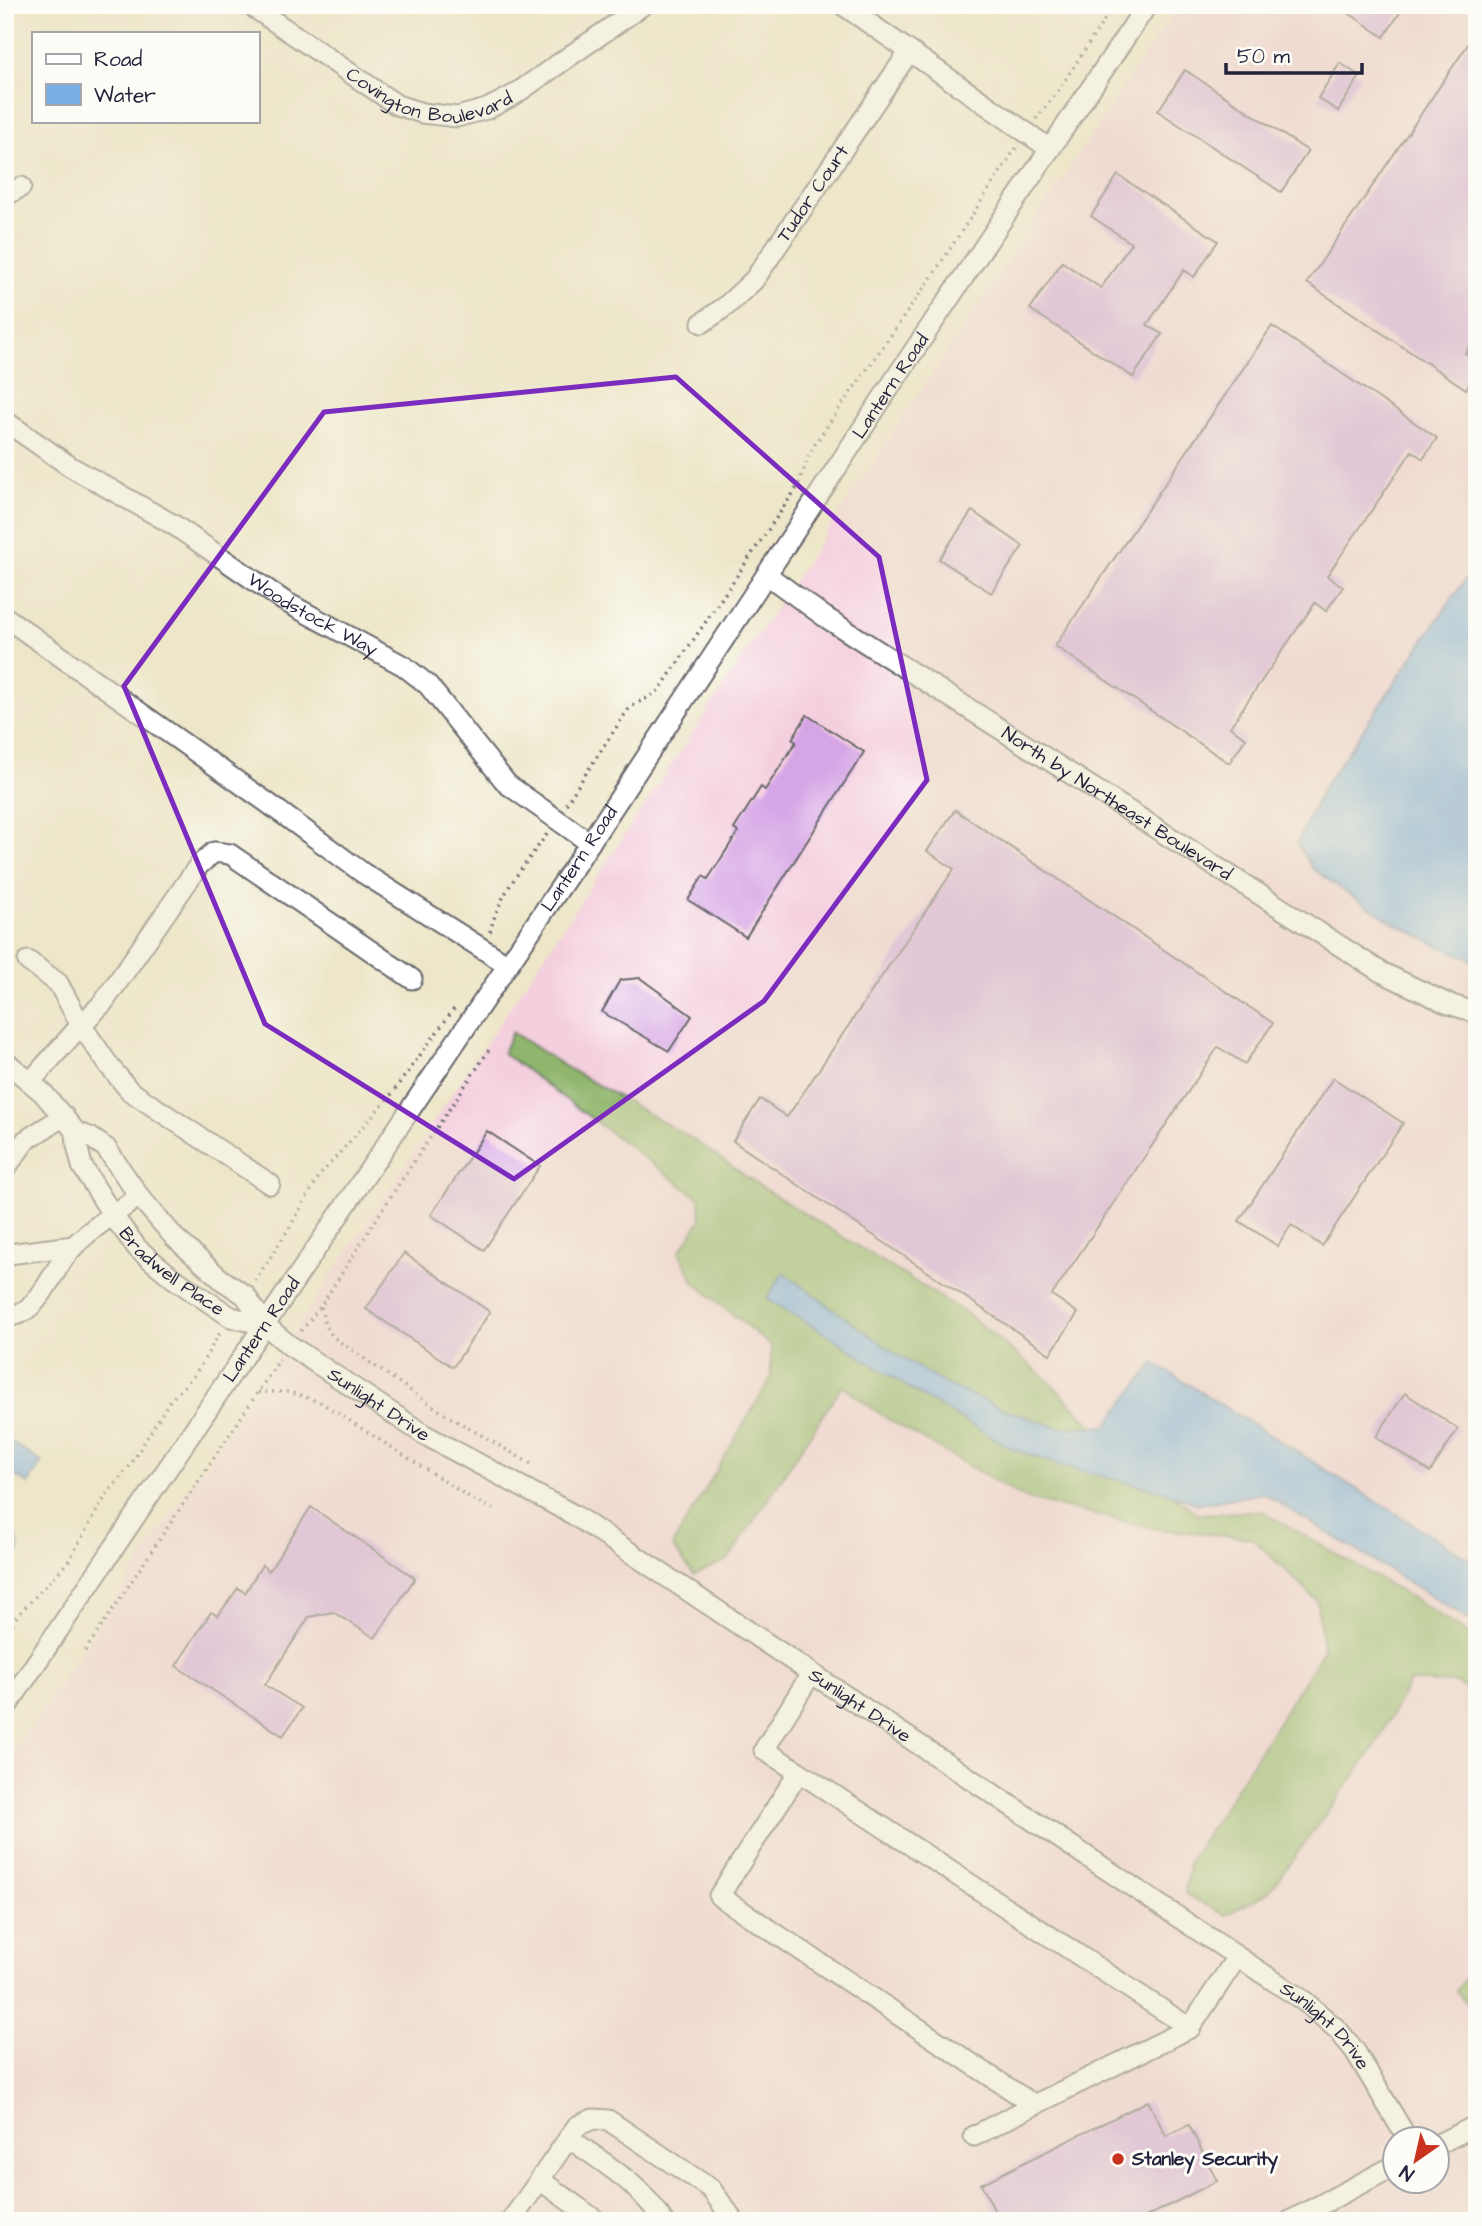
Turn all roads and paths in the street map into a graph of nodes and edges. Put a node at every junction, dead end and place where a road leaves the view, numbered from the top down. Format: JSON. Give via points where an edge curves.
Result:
{"nodes":[{"id":1,"x":250,"y":5,"type":"edge"},
{"id":2,"x":643,"y":5,"type":"edge"},
{"id":3,"x":843,"y":5,"type":"edge"},
{"id":4,"x":1147,"y":5,"type":"edge"},
{"id":5,"x":909,"y":51,"type":"junction"},
{"id":6,"x":1050,"y":149,"type":"junction"},
{"id":7,"x":702,"y":323,"type":"dead end"},
{"id":8,"x":5,"y":421,"type":"edge"},
{"id":9,"x":766,"y":575,"type":"junction"},
{"id":10,"x":5,"y":617,"type":"edge"},
{"id":11,"x":590,"y":843,"type":"junction"},
{"id":12,"x":28,"y":961,"type":"dead end"},
{"id":13,"x":508,"y":965,"type":"junction"},
{"id":14,"x":412,"y":979,"type":"dead end"},
{"id":15,"x":1477,"y":1013,"type":"edge"},
{"id":16,"x":81,"y":1025,"type":"junction"},
{"id":17,"x":5,"y":1061,"type":"edge"},
{"id":18,"x":31,"y":1081,"type":"junction"},
{"id":19,"x":64,"y":1116,"type":"junction"},
{"id":20,"x":76,"y":1132,"type":"junction"},
{"id":21,"x":5,"y":1168,"type":"edge"},
{"id":22,"x":270,"y":1184,"type":"dead end"},
{"id":23,"x":139,"y":1196,"type":"junction"},
{"id":24,"x":113,"y":1216,"type":"junction"},
{"id":25,"x":74,"y":1246,"type":"junction"},
{"id":26,"x":5,"y":1257,"type":"edge"},
{"id":27,"x":321,"y":1306,"type":"dead end"},
{"id":28,"x":5,"y":1317,"type":"edge"},
{"id":29,"x":265,"y":1325,"type":"junction"},
{"id":30,"x":258,"y":1392,"type":"dead end"},
{"id":31,"x":533,"y":1465,"type":"dead end"},
{"id":32,"x":493,"y":1509,"type":"dead end"},
{"id":33,"x":811,"y":1674,"type":"junction"},
{"id":34,"x":5,"y":1709,"type":"edge"},
{"id":35,"x":799,"y":1772,"type":"junction"},
{"id":36,"x":1237,"y":1957,"type":"junction"},
{"id":37,"x":1190,"y":2028,"type":"junction"},
{"id":38,"x":1034,"y":2105,"type":"junction"},
{"id":39,"x":1398,"y":2124,"type":"edge"},
{"id":40,"x":1477,"y":2124,"type":"edge"},
{"id":41,"x":974,"y":2136,"type":"dead end"},
{"id":42,"x":569,"y":2138,"type":"junction"},
{"id":43,"x":1450,"y":2138,"type":"edge"},
{"id":44,"x":1380,"y":2174,"type":"edge"},
{"id":45,"x":540,"y":2180,"type":"junction"},
{"id":46,"x":511,"y":2221,"type":"edge"},
{"id":47,"x":597,"y":2221,"type":"edge"},
{"id":48,"x":663,"y":2221,"type":"edge"},
{"id":49,"x":734,"y":2221,"type":"edge"},
{"id":50,"x":1290,"y":2221,"type":"edge"}],
"edges":[{"from":1,"to":2,"type":"street","name":"Covington Boulevard","via":[[397,105],[457,117],[514,95]]},
{"from":3,"to":5,"type":"street"},
{"from":4,"to":6,"type":"street","name":"Lantern Road"},
{"from":5,"to":6,"type":"street"},
{"from":5,"to":7,"type":"street","name":"Tudor Court","via":[[754,281]]},
{"from":6,"to":9,"type":"street","name":"Lantern Road"},
{"from":8,"to":11,"type":"street","name":"Woodstock Way","via":[[71,467],[174,525],[284,601],[404,666],[428,685],[507,785]]},
{"from":9,"to":11,"type":"street","name":"Lantern Road"},
{"from":9,"to":15,"type":"street","name":"North by Northeast Boulevard","via":[[1381,972]]},
{"from":10,"to":13,"type":"street","via":[[363,873]]},
{"from":11,"to":13,"type":"street","name":"Lantern Road"},
{"from":12,"to":16,"type":"street","via":[[58,983]]},
{"from":13,"to":29,"type":"street","name":"Lantern Road"},
{"from":14,"to":16,"type":"street","via":[[230,854],[214,852],[199,865],[103,1003]]},
{"from":16,"to":18,"type":"street"},
{"from":16,"to":22,"type":"street","via":[[130,1091]]},
{"from":17,"to":18,"type":"street","name":"Bradwell Place"},
{"from":18,"to":19,"type":"street","name":"Bradwell Place"},
{"from":19,"to":20,"type":"street","name":"Bradwell Place"},
{"from":19,"to":21,"type":"street","via":[[26,1140]]},
{"from":20,"to":23,"type":"street","name":"Bradwell Place","via":[[106,1148]]},
{"from":20,"to":24,"type":"street","name":"Bradwell Place","via":[[82,1166]]},
{"from":23,"to":24,"type":"street"},
{"from":23,"to":29,"type":"street","name":"Bradwell Place","via":[[198,1260],[245,1295]]},
{"from":24,"to":25,"type":"street"},
{"from":24,"to":29,"type":"street","name":"Bradwell Place","via":[[138,1249],[173,1278],[231,1317]]},
{"from":25,"to":26,"type":"street"},
{"from":25,"to":28,"type":"street","via":[[33,1303],[15,1317]]},
{"from":27,"to":31,"type":"path","via":[[333,1337],[443,1413]]},
{"from":29,"to":33,"type":"street","name":"Sunlight Drive","via":[[425,1435],[574,1516]]},
{"from":29,"to":34,"type":"street","name":"Lantern Road"},
{"from":30,"to":32,"type":"path","via":[[289,1392],[320,1402]]},
{"from":33,"to":35,"type":"street","via":[[764,1750]]},
{"from":33,"to":36,"type":"street","name":"Sunlight Drive"},
{"from":35,"to":37,"type":"street"},
{"from":35,"to":38,"type":"street","via":[[719,1896]]},
{"from":36,"to":37,"type":"street"},
{"from":36,"to":39,"type":"street","name":"Sunlight Drive","via":[[1304,2001],[1338,2030]]},
{"from":37,"to":38,"type":"street"},
{"from":38,"to":41,"type":"street"},
{"from":40,"to":43,"type":"street"},
{"from":42,"to":45,"type":"street"},
{"from":42,"to":48,"type":"street","via":[[627,2180]]},
{"from":42,"to":49,"type":"street","via":[[577,2126],[593,2119],[608,2120],[710,2189]]},
{"from":44,"to":50,"type":"street"},
{"from":45,"to":46,"type":"street"},
{"from":45,"to":47,"type":"street"}]}
